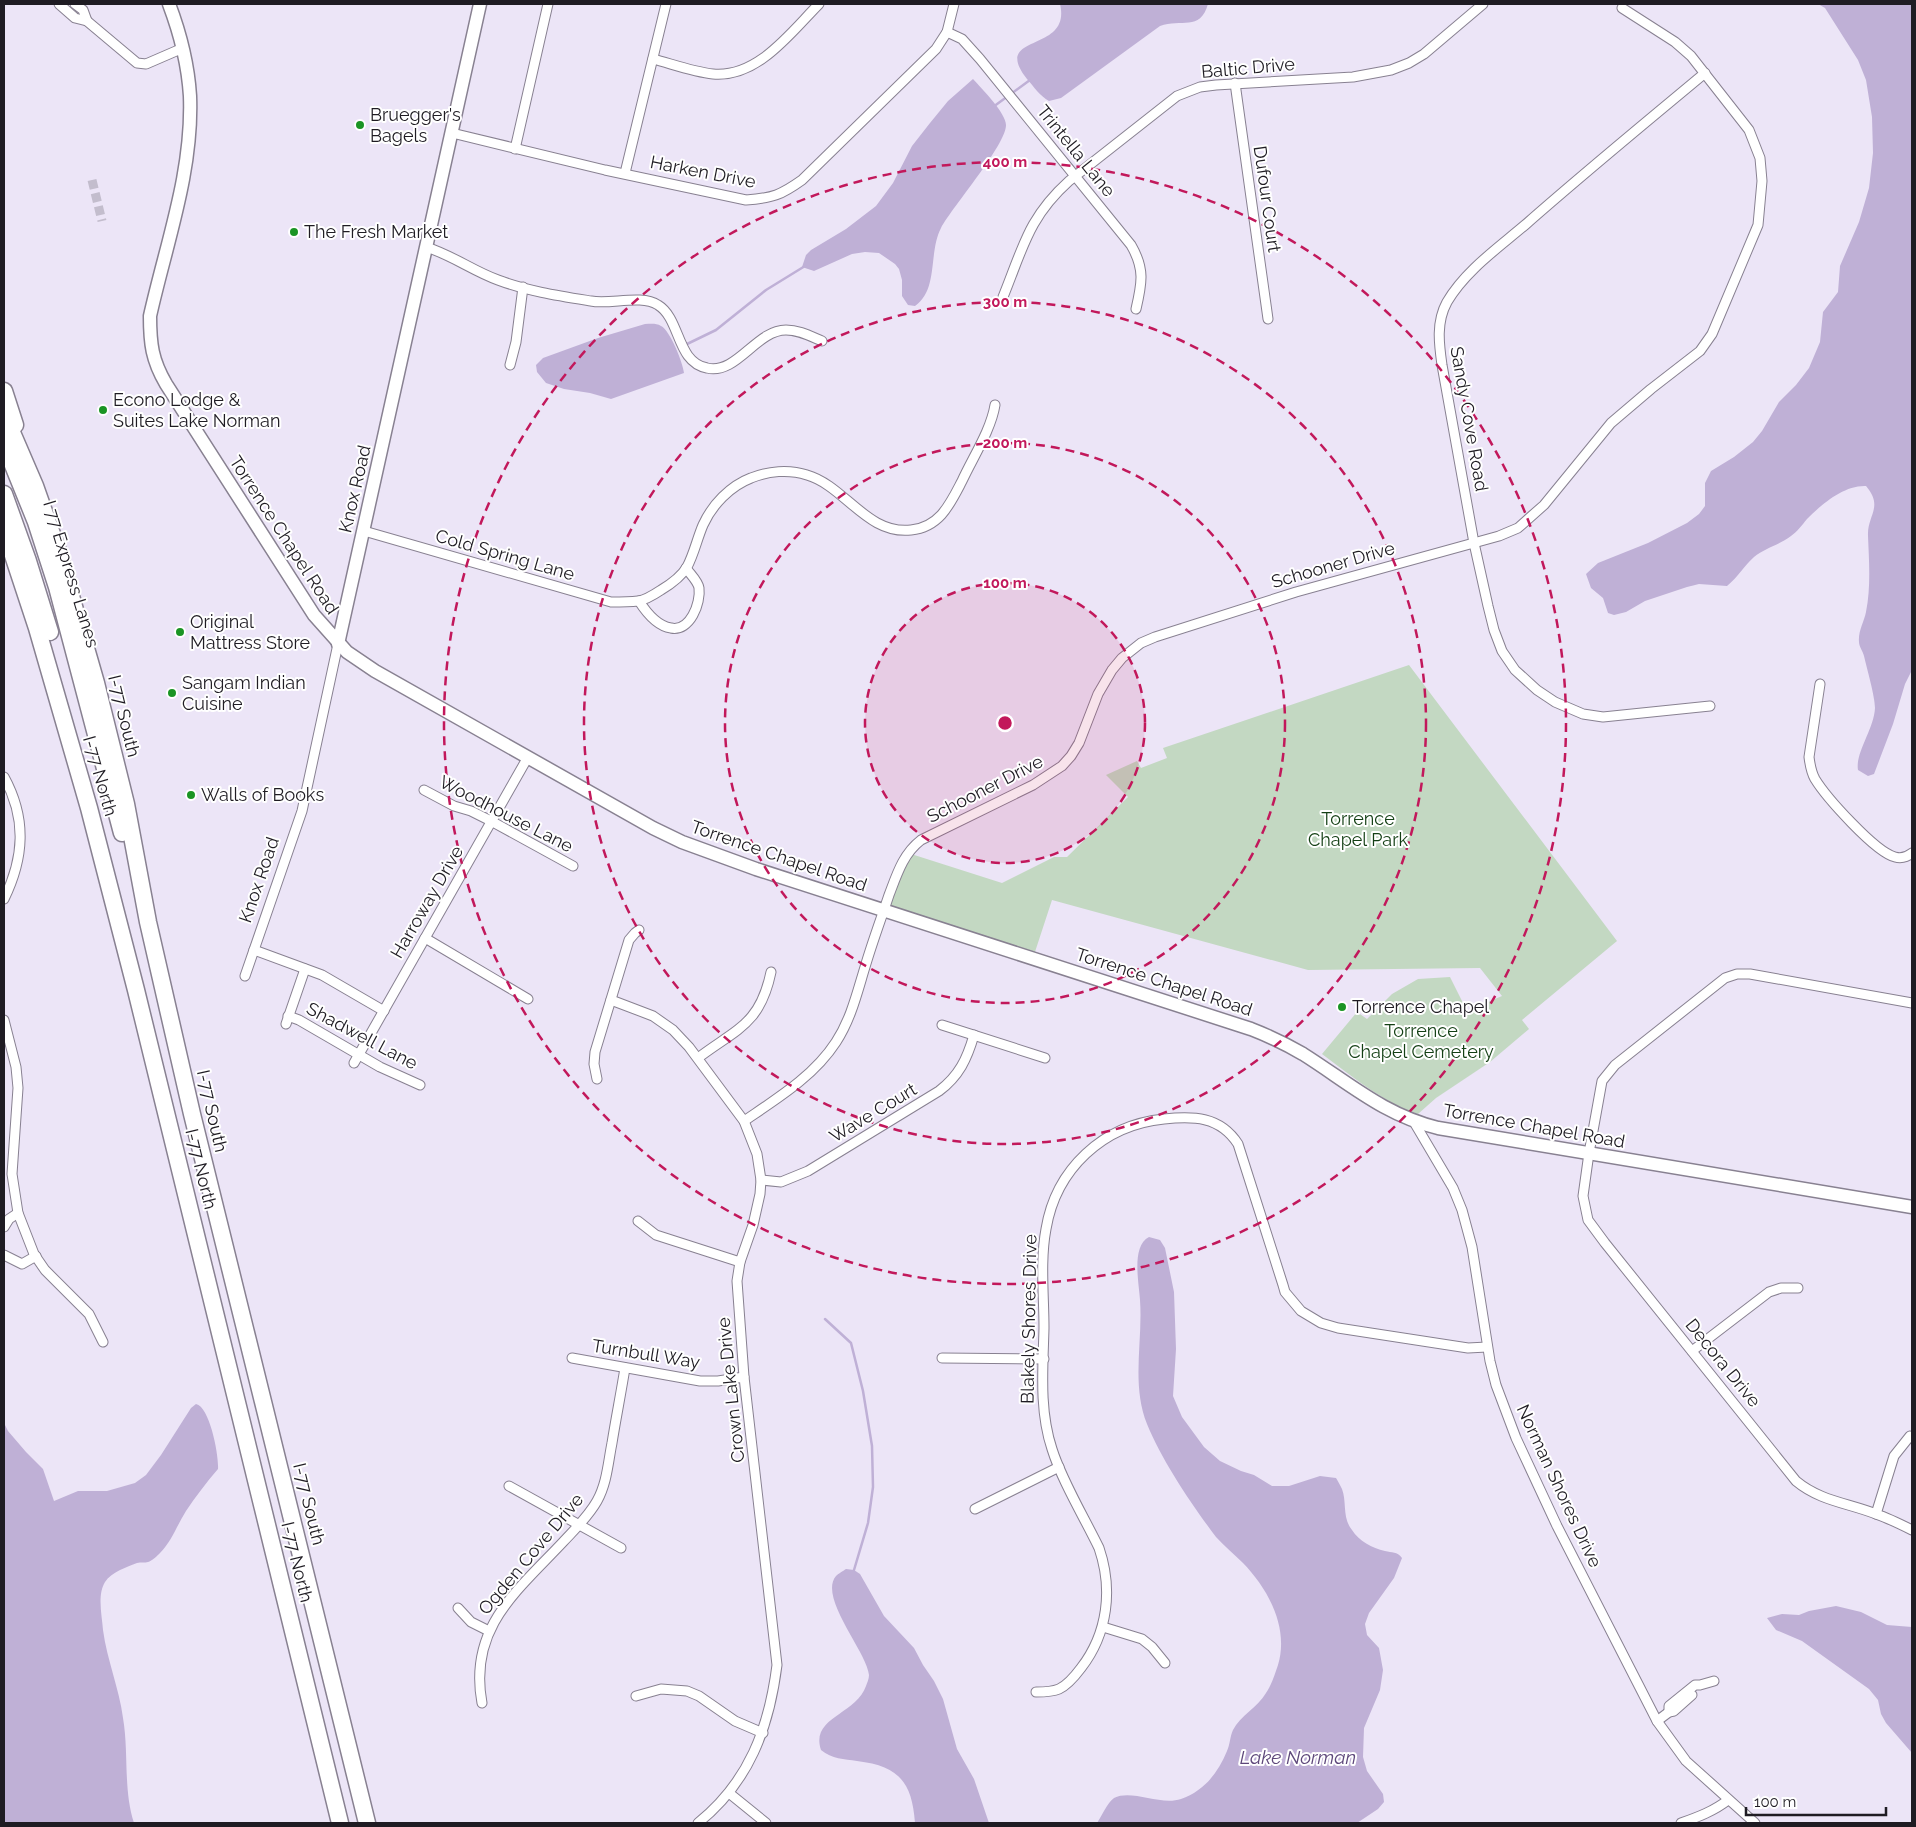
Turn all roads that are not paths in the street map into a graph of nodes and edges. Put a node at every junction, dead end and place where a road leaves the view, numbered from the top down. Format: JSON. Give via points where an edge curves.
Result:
{"nodes":[{"id":1,"x":59,"y":4,"type":"edge"},
{"id":2,"x":75,"y":4,"type":"edge"},
{"id":3,"x":169,"y":4,"type":"edge"},
{"id":4,"x":480,"y":4,"type":"edge"},
{"id":5,"x":548,"y":4,"type":"edge"},
{"id":6,"x":666,"y":4,"type":"edge"},
{"id":7,"x":819,"y":4,"type":"edge"},
{"id":8,"x":954,"y":4,"type":"edge"},
{"id":9,"x":1483,"y":4,"type":"edge"},
{"id":10,"x":1622,"y":8,"type":"dead end"},
{"id":11,"x":87,"y":21,"type":"junction"},
{"id":12,"x":947,"y":32,"type":"junction"},
{"id":13,"x":183,"y":48,"type":"junction"},
{"id":14,"x":653,"y":59,"type":"junction"},
{"id":15,"x":1705,"y":73,"type":"junction"},
{"id":16,"x":1235,"y":84,"type":"junction"},
{"id":17,"x":452,"y":133,"type":"junction"},
{"id":18,"x":515,"y":149,"type":"junction"},
{"id":19,"x":625,"y":173,"type":"junction"},
{"id":20,"x":1075,"y":176,"type":"junction"},
{"id":21,"x":426,"y":247,"type":"junction"},
{"id":22,"x":523,"y":287,"type":"junction"},
{"id":23,"x":1004,"y":297,"type":"dead end"},
{"id":24,"x":1136,"y":309,"type":"dead end"},
{"id":25,"x":1268,"y":320,"type":"dead end"},
{"id":26,"x":822,"y":341,"type":"dead end"},
{"id":27,"x":510,"y":366,"type":"dead end"},
{"id":28,"x":4,"y":391,"type":"edge"},
{"id":29,"x":995,"y":404,"type":"dead end"},
{"id":30,"x":4,"y":414,"type":"edge"},
{"id":31,"x":4,"y":443,"type":"edge"},
{"id":32,"x":35,"y":486,"type":"junction"},
{"id":33,"x":4,"y":494,"type":"edge"},
{"id":34,"x":4,"y":528,"type":"edge"},
{"id":35,"x":364,"y":531,"type":"junction"},
{"id":36,"x":4,"y":541,"type":"edge"},
{"id":37,"x":1474,"y":544,"type":"junction"},
{"id":38,"x":14,"y":557,"type":"junction"},
{"id":39,"x":686,"y":568,"type":"junction"},
{"id":40,"x":639,"y":601,"type":"junction"},
{"id":41,"x":338,"y":644,"type":"junction"},
{"id":42,"x":1820,"y":684,"type":"dead end"},
{"id":43,"x":1710,"y":706,"type":"dead end"},
{"id":44,"x":528,"y":757,"type":"junction"},
{"id":45,"x":4,"y":777,"type":"edge"},
{"id":46,"x":424,"y":790,"type":"dead end"},
{"id":47,"x":89,"y":808,"type":"junction"},
{"id":48,"x":491,"y":821,"type":"junction"},
{"id":49,"x":1912,"y":853,"type":"edge"},
{"id":50,"x":573,"y":866,"type":"dead end"},
{"id":51,"x":4,"y":899,"type":"edge"},
{"id":52,"x":884,"y":910,"type":"junction"},
{"id":53,"x":148,"y":922,"type":"junction"},
{"id":54,"x":639,"y":930,"type":"dead end"},
{"id":55,"x":425,"y":938,"type":"junction"},
{"id":56,"x":254,"y":950,"type":"junction"},
{"id":57,"x":305,"y":969,"type":"junction"},
{"id":58,"x":771,"y":972,"type":"dead end"},
{"id":59,"x":244,"y":976,"type":"dead end"},
{"id":60,"x":528,"y":999,"type":"dead end"},
{"id":61,"x":611,"y":1000,"type":"junction"},
{"id":62,"x":1912,"y":1002,"type":"edge"},
{"id":63,"x":384,"y":1011,"type":"junction"},
{"id":64,"x":4,"y":1020,"type":"edge"},
{"id":65,"x":942,"y":1025,"type":"dead end"},
{"id":66,"x":974,"y":1035,"type":"junction"},
{"id":67,"x":698,"y":1058,"type":"junction"},
{"id":68,"x":1045,"y":1058,"type":"dead end"},
{"id":69,"x":356,"y":1059,"type":"junction"},
{"id":70,"x":597,"y":1079,"type":"dead end"},
{"id":71,"x":420,"y":1085,"type":"dead end"},
{"id":72,"x":744,"y":1121,"type":"junction"},
{"id":73,"x":1414,"y":1122,"type":"junction"},
{"id":74,"x":1589,"y":1153,"type":"junction"},
{"id":75,"x":761,"y":1180,"type":"junction"},
{"id":76,"x":1912,"y":1208,"type":"edge"},
{"id":77,"x":18,"y":1213,"type":"junction"},
{"id":78,"x":638,"y":1221,"type":"dead end"},
{"id":79,"x":4,"y":1227,"type":"edge"},
{"id":80,"x":4,"y":1255,"type":"edge"},
{"id":81,"x":36,"y":1256,"type":"junction"},
{"id":82,"x":740,"y":1262,"type":"junction"},
{"id":83,"x":1798,"y":1288,"type":"dead end"},
{"id":84,"x":102,"y":1342,"type":"dead end"},
{"id":85,"x":1487,"y":1347,"type":"junction"},
{"id":86,"x":1692,"y":1351,"type":"junction"},
{"id":87,"x":572,"y":1358,"type":"dead end"},
{"id":88,"x":942,"y":1358,"type":"dead end"},
{"id":89,"x":1044,"y":1359,"type":"junction"},
{"id":90,"x":625,"y":1368,"type":"junction"},
{"id":91,"x":744,"y":1377,"type":"junction"},
{"id":92,"x":1910,"y":1436,"type":"dead end"},
{"id":93,"x":1059,"y":1467,"type":"junction"},
{"id":94,"x":509,"y":1486,"type":"dead end"},
{"id":95,"x":975,"y":1509,"type":"dead end"},
{"id":96,"x":1876,"y":1514,"type":"junction"},
{"id":97,"x":580,"y":1525,"type":"junction"},
{"id":98,"x":1912,"y":1530,"type":"edge"},
{"id":99,"x":621,"y":1548,"type":"dead end"},
{"id":100,"x":458,"y":1608,"type":"dead end"},
{"id":101,"x":1103,"y":1627,"type":"junction"},
{"id":102,"x":488,"y":1631,"type":"junction"},
{"id":103,"x":1165,"y":1663,"type":"dead end"},
{"id":104,"x":1714,"y":1681,"type":"dead end"},
{"id":105,"x":1036,"y":1692,"type":"dead end"},
{"id":106,"x":636,"y":1696,"type":"dead end"},
{"id":107,"x":482,"y":1703,"type":"dead end"},
{"id":108,"x":1657,"y":1721,"type":"junction"},
{"id":109,"x":762,"y":1733,"type":"junction"},
{"id":110,"x":729,"y":1793,"type":"junction"},
{"id":111,"x":1728,"y":1800,"type":"junction"},
{"id":112,"x":341,"y":1823,"type":"edge"},
{"id":113,"x":367,"y":1823,"type":"edge"},
{"id":114,"x":698,"y":1823,"type":"edge"},
{"id":115,"x":766,"y":1823,"type":"edge"},
{"id":116,"x":1681,"y":1823,"type":"edge"},
{"id":117,"x":1755,"y":1823,"type":"edge"}],
"edges":[{"from":1,"to":11,"type":"street","via":[[75,18]]},
{"from":2,"to":11,"type":"street","via":[[83,10]]},
{"from":3,"to":13,"type":"street","name":"Torrence Chapel Road"},
{"from":4,"to":17,"type":"street","name":"Knox Road"},
{"from":5,"to":18,"type":"street"},
{"from":6,"to":14,"type":"street"},
{"from":7,"to":14,"type":"street","via":[[763,58],[740,71],[713,74]]},
{"from":8,"to":12,"type":"street","name":"Harken Drive"},
{"from":9,"to":16,"type":"street","name":"Baltic Drive","via":[[1424,54],[1391,70],[1354,77]]},
{"from":10,"to":15,"type":"street","name":"Schooner Drive","via":[[1675,42]]},
{"from":11,"to":13,"type":"street","via":[[137,63],[146,64]]},
{"from":12,"to":19,"type":"street","name":"Harken Drive","via":[[923,62],[802,180],[784,192],[768,199],[746,200]]},
{"from":12,"to":20,"type":"street","name":"Trintella Lane","via":[[962,39],[980,58]]},
{"from":13,"to":41,"type":"street","name":"Torrence Chapel Road","via":[[190,96],[184,172],[150,316],[153,357],[166,384],[314,615]]},
{"from":14,"to":19,"type":"street"},
{"from":15,"to":37,"type":"street","name":"Sandy Cove Road","via":[[1491,254],[1447,302],[1440,326],[1442,365]]},
{"from":15,"to":37,"type":"street","name":"Schooner Drive","via":[[1749,130],[1760,158],[1762,181],[1758,225],[1712,334],[1690,361],[1611,424],[1530,519],[1510,532]]},
{"from":16,"to":20,"type":"street","name":"Baltic Drive","via":[[1200,87],[1177,96]]},
{"from":16,"to":25,"type":"street","name":"Dufour Court"},
{"from":17,"to":18,"type":"street","name":"Harken Drive"},
{"from":17,"to":21,"type":"street","name":"Knox Road"},
{"from":18,"to":19,"type":"street","name":"Harken Drive"},
{"from":20,"to":23,"type":"street","name":"Baltic Drive","via":[[1054,194],[1032,225]]},
{"from":20,"to":24,"type":"street","name":"Trintella Lane","via":[[1135,252],[1142,284]]},
{"from":21,"to":22,"type":"street","via":[[443,252],[497,280]]},
{"from":21,"to":35,"type":"street","name":"Knox Road"},
{"from":22,"to":26,"type":"street","via":[[601,303],[653,302],[669,316],[692,360],[709,369],[725,367],[769,335],[780,331],[802,332]]},
{"from":22,"to":27,"type":"street"},
{"from":28,"to":32,"type":"highway"},
{"from":29,"to":39,"type":"street","name":"Cold Spring Lane","via":[[990,425],[945,513],[936,522],[916,530],[900,532],[887,529],[807,474],[761,474],[738,484],[716,504],[703,525]]},
{"from":30,"to":32,"type":"highway","name":"I-77 South"},
{"from":31,"to":53,"type":"highway","name":"I 77 Express Lanes","via":[[36,522],[57,587],[114,807]]},
{"from":32,"to":53,"type":"highway","name":"I-77 South","via":[[68,584],[96,683],[126,804]]},
{"from":33,"to":47,"type":"highway","name":"I 77 Express Lanes","via":[[50,633]]},
{"from":34,"to":38,"type":"highway","name":"I-77 North"},
{"from":35,"to":40,"type":"street","name":"Cold Spring Lane","via":[[611,602]]},
{"from":35,"to":41,"type":"street","name":"Knox Road"},
{"from":36,"to":38,"type":"highway"},
{"from":37,"to":43,"type":"street","name":"Sandy Cove Road","via":[[1502,651],[1521,676],[1555,702],[1583,714],[1603,717]]},
{"from":37,"to":52,"type":"street","name":"Schooner Drive","via":[[1296,592],[1155,637],[1134,647],[1107,678],[1078,743],[1062,766],[1033,785],[921,840],[904,858]]},
{"from":38,"to":47,"type":"highway","name":"I-77 North"},
{"from":39,"to":40,"type":"street","name":"Cold Spring Lane","via":[[675,580]]},
{"from":39,"to":40,"type":"street","via":[[699,586],[699,600],[692,618],[682,627],[672,629],[658,622]]},
{"from":41,"to":44,"type":"street","name":"Torrence Chapel Road","via":[[376,671]]},
{"from":41,"to":56,"type":"street","name":"Knox Road","via":[[302,810]]},
{"from":42,"to":49,"type":"street","via":[[1809,757],[1815,779],[1874,845],[1895,858]]},
{"from":44,"to":48,"type":"street","name":"Harroway Drive"},
{"from":44,"to":52,"type":"street","name":"Torrence Chapel Road","via":[[682,842]]},
{"from":45,"to":51,"type":"street","via":[[13,796],[20,839],[17,865]]},
{"from":46,"to":48,"type":"street","name":"Woodhouse Lane"},
{"from":47,"to":112,"type":"highway","name":"I-77 North"},
{"from":48,"to":50,"type":"street","name":"Woodhouse Lane"},
{"from":48,"to":55,"type":"street","name":"Harroway Drive"},
{"from":52,"to":72,"type":"street","name":"Schooner Drive","via":[[854,1005],[837,1041],[807,1075]]},
{"from":52,"to":73,"type":"street","name":"Torrence Chapel Road","via":[[1251,1029],[1302,1054],[1374,1102]]},
{"from":53,"to":113,"type":"highway","name":"I-77 South","via":[[192,1114]]},
{"from":54,"to":61,"type":"street","via":[[629,940]]},
{"from":55,"to":60,"type":"street"},
{"from":55,"to":63,"type":"street","name":"Harroway Drive"},
{"from":56,"to":57,"type":"street"},
{"from":56,"to":59,"type":"street","name":"Knox Road"},
{"from":57,"to":63,"type":"street","via":[[337,982]]},
{"from":57,"to":69,"type":"street","name":"Shadwell Lane","via":[[287,1020],[299,1020]]},
{"from":58,"to":67,"type":"street","via":[[766,994],[754,1015]]},
{"from":61,"to":67,"type":"street","name":"Crown Lake Drive","via":[[664,1022]]},
{"from":61,"to":70,"type":"street","via":[[595,1052]]},
{"from":62,"to":74,"type":"street","name":"Decora Drive","via":[[1750,974],[1726,978],[1609,1070],[1602,1081]]},
{"from":63,"to":69,"type":"street","name":"Harroway Drive"},
{"from":64,"to":77,"type":"street","via":[[18,1088],[12,1174]]},
{"from":65,"to":66,"type":"street"},
{"from":66,"to":68,"type":"street"},
{"from":66,"to":75,"type":"street","name":"Wave Court","via":[[960,1071],[939,1091],[808,1171],[780,1182]]},
{"from":67,"to":72,"type":"street","name":"Crown Lake Drive"},
{"from":69,"to":71,"type":"street","name":"Shadwell Lane"},
{"from":72,"to":75,"type":"street","name":"Crown Lake Drive","via":[[757,1154]]},
{"from":73,"to":74,"type":"street","name":"Torrence Chapel Road"},
{"from":73,"to":85,"type":"street","name":"Norman Shores Drive","via":[[1450,1182],[1462,1210],[1472,1248]]},
{"from":74,"to":76,"type":"street","name":"Torrence Chapel Road"},
{"from":74,"to":86,"type":"street","name":"Decora Drive","via":[[1583,1196],[1588,1220]]},
{"from":75,"to":82,"type":"street","name":"Crown Lake Drive","via":[[757,1214]]},
{"from":77,"to":79,"type":"street"},
{"from":77,"to":81,"type":"street"},
{"from":78,"to":82,"type":"street","via":[[656,1235]]},
{"from":80,"to":81,"type":"street","via":[[22,1264]]},
{"from":81,"to":84,"type":"street","via":[[45,1270],[89,1314]]},
{"from":82,"to":91,"type":"street","name":"Crown Lake Drive","via":[[736,1281]]},
{"from":83,"to":86,"type":"street","via":[[1769,1292]]},
{"from":85,"to":89,"type":"street","name":"Blakely Shores Drive","via":[[1468,1348],[1338,1328],[1308,1317],[1282,1285],[1238,1144],[1225,1128],[1213,1121],[1185,1117],[1144,1123],[1116,1132],[1082,1156],[1063,1180],[1048,1215],[1045,1232]]},
{"from":85,"to":108,"type":"street","name":"Norman Shores Drive","via":[[1496,1385],[1516,1438],[1557,1526]]},
{"from":86,"to":96,"type":"street","name":"Decora Drive","via":[[1796,1481],[1824,1498]]},
{"from":87,"to":90,"type":"street","name":"Turnbull Way"},
{"from":88,"to":89,"type":"street"},
{"from":89,"to":93,"type":"street","name":"Blakely Shores Drive","via":[[1047,1429]]},
{"from":90,"to":91,"type":"street","name":"Turnbull Way","via":[[700,1381]]},
{"from":90,"to":97,"type":"street","name":"Ogden Cove Drive","via":[[605,1482],[597,1502]]},
{"from":91,"to":109,"type":"street","name":"Crown Lake Drive","via":[[776,1665],[773,1692]]},
{"from":92,"to":96,"type":"street","via":[[1894,1456]]},
{"from":93,"to":95,"type":"street"},
{"from":93,"to":101,"type":"street","name":"Blakely Shores Drive","via":[[1104,1560],[1107,1598]]},
{"from":94,"to":97,"type":"street"},
{"from":96,"to":98,"type":"street","name":"Decora Drive"},
{"from":97,"to":99,"type":"street"},
{"from":97,"to":102,"type":"street","name":"Ogden Cove Drive","via":[[506,1604]]},
{"from":100,"to":102,"type":"street","via":[[471,1622]]},
{"from":101,"to":103,"type":"street","via":[[1142,1639]]},
{"from":101,"to":105,"type":"street","name":"Blakely Shores Drive","via":[[1092,1653],[1070,1681],[1058,1689]]},
{"from":102,"to":107,"type":"street","name":"Ogden Cove Drive","via":[[480,1664]]},
{"from":104,"to":108,"type":"street","via":[[1695,1685]]},
{"from":106,"to":109,"type":"street","via":[[661,1689],[687,1692]]},
{"from":108,"to":111,"type":"street","name":"Norman Shores Drive","via":[[1686,1760]]},
{"from":109,"to":110,"type":"street","name":"Crown Lake Drive","via":[[751,1761]]},
{"from":110,"to":114,"type":"street","name":"Crown Lake Drive"},
{"from":110,"to":115,"type":"street"},
{"from":111,"to":116,"type":"street","via":[[1718,1808]]},
{"from":111,"to":117,"type":"street","name":"Norman Shores Drive"}]}
